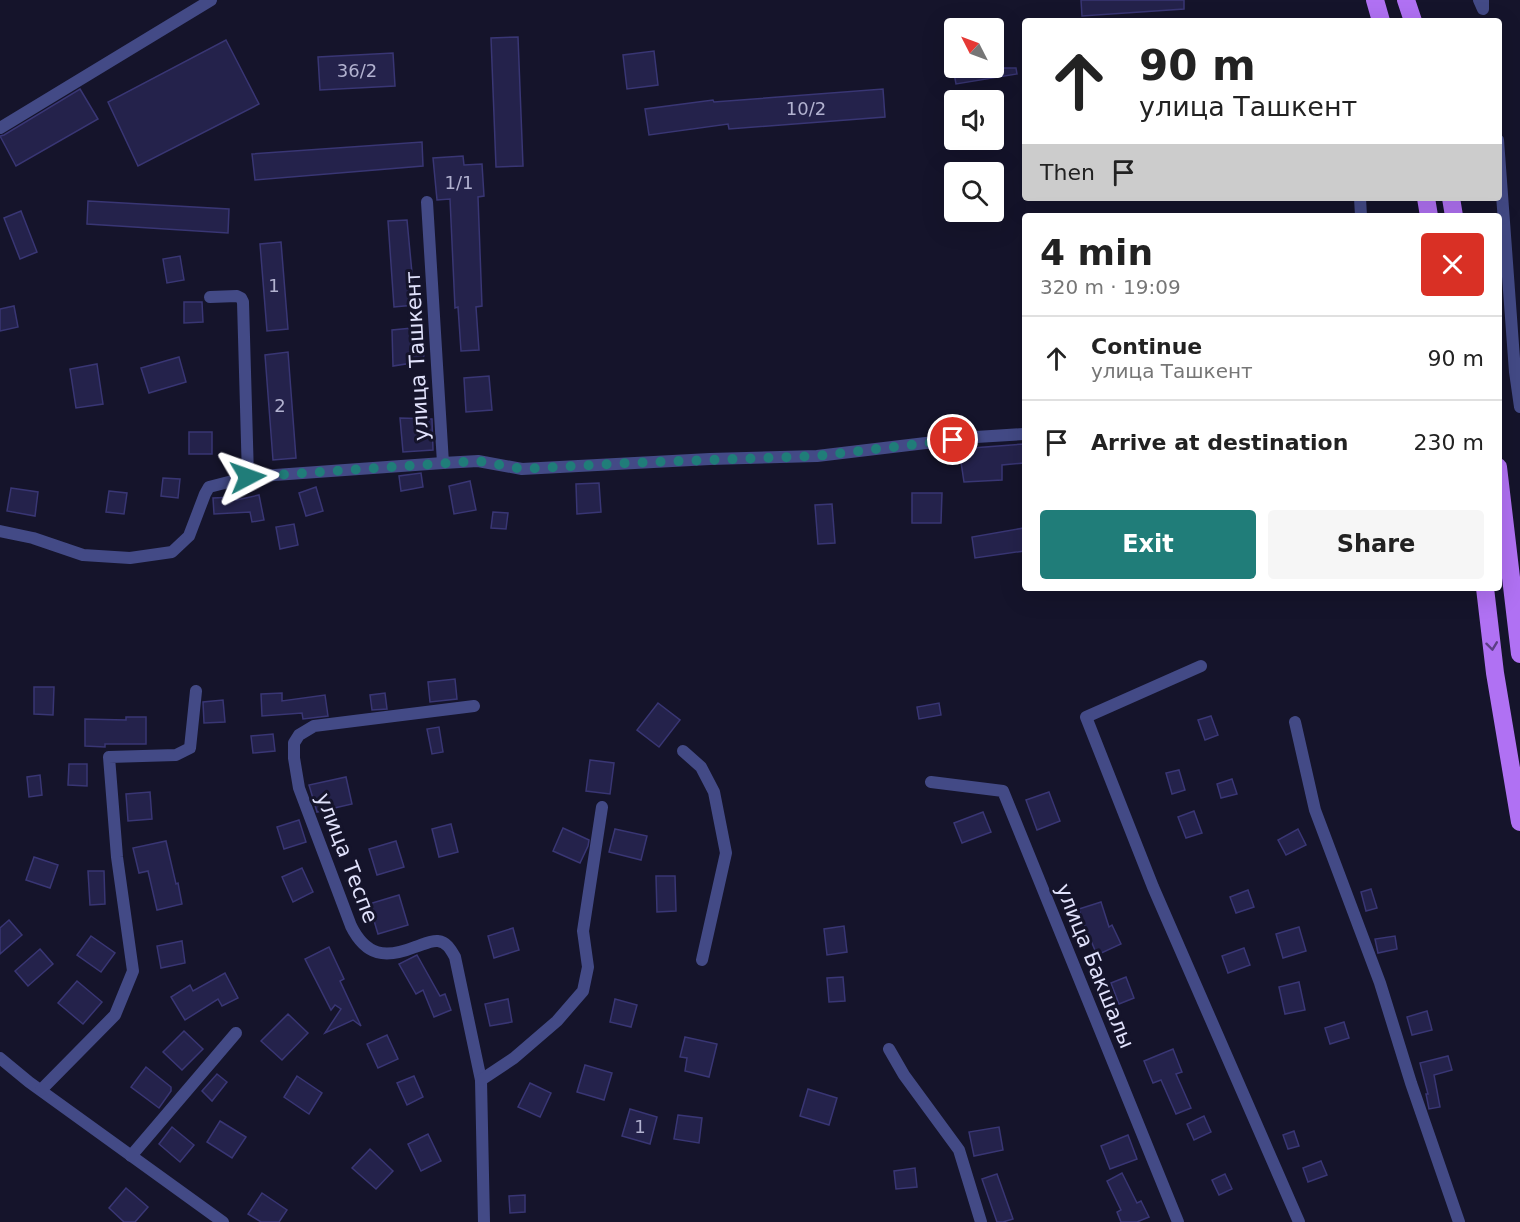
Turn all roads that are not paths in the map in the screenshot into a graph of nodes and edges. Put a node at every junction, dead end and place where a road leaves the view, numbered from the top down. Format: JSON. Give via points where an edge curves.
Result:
{"nodes":[{"id":1,"x":211,"y":0,"type":"edge"},
{"id":2,"x":1375,"y":0,"type":"edge"},
{"id":3,"x":1406,"y":0,"type":"edge"},
{"id":4,"x":1380,"y":18,"type":"edge"},
{"id":5,"x":1412,"y":18,"type":"edge"},
{"id":6,"x":0,"y":128,"type":"edge"},
{"id":7,"x":1502,"y":177,"type":"edge"},
{"id":8,"x":427,"y":202,"type":"dead end"},
{"id":9,"x":210,"y":297,"type":"dead end"},
{"id":10,"x":1518,"y":372,"type":"edge"},
{"id":11,"x":1520,"y":406,"type":"edge"},
{"id":12,"x":1022,"y":434,"type":"edge"},
{"id":13,"x":443,"y":463,"type":"junction"},
{"id":14,"x":248,"y":477,"type":"junction"},
{"id":15,"x":1502,"y":501,"type":"edge"},
{"id":16,"x":0,"y":531,"type":"edge"},
{"id":17,"x":1485,"y":591,"type":"edge"},
{"id":18,"x":1520,"y":654,"type":"edge"},
{"id":19,"x":1201,"y":666,"type":"dead end"},
{"id":20,"x":196,"y":691,"type":"dead end"},
{"id":21,"x":474,"y":706,"type":"dead end"},
{"id":22,"x":1295,"y":722,"type":"dead end"},
{"id":23,"x":683,"y":751,"type":"dead end"},
{"id":24,"x":931,"y":782,"type":"dead end"},
{"id":25,"x":602,"y":807,"type":"dead end"},
{"id":26,"x":1520,"y":822,"type":"edge"},
{"id":27,"x":702,"y":960,"type":"dead end"},
{"id":28,"x":236,"y":1033,"type":"dead end"},
{"id":29,"x":889,"y":1049,"type":"dead end"},
{"id":30,"x":0,"y":1058,"type":"edge"},
{"id":31,"x":481,"y":1080,"type":"junction"},
{"id":32,"x":41,"y":1090,"type":"junction"},
{"id":33,"x":131,"y":1156,"type":"junction"},
{"id":34,"x":223,"y":1222,"type":"edge"},
{"id":35,"x":484,"y":1222,"type":"edge"},
{"id":36,"x":981,"y":1222,"type":"edge"},
{"id":37,"x":1178,"y":1222,"type":"edge"},
{"id":38,"x":1299,"y":1222,"type":"edge"},
{"id":39,"x":1459,"y":1222,"type":"edge"}],
"edges":[{"from":1,"to":6,"type":"street"},
{"from":2,"to":4,"type":"main road"},
{"from":3,"to":5,"type":"main road"},
{"from":7,"to":10,"type":"street"},
{"from":8,"to":13,"type":"street","name":"улица Ташкент"},
{"from":9,"to":14,"type":"street","via":[[237,296],[243,302]]},
{"from":10,"to":11,"type":"street"},
{"from":12,"to":13,"type":"street","name":"улица Ташкент","via":[[817,456],[522,469],[478,461]]},
{"from":13,"to":14,"type":"street"},
{"from":14,"to":16,"type":"street","via":[[209,487],[189,536],[172,552],[129,558],[83,555]]},
{"from":15,"to":18,"type":"main road"},
{"from":17,"to":26,"type":"main road","one_way":true},
{"from":19,"to":38,"type":"street","via":[[1086,717],[1153,886]]},
{"from":20,"to":32,"type":"street","via":[[190,748],[176,755],[109,757],[117,857],[133,971],[115,1016]]},
{"from":21,"to":31,"type":"street","name":"улица Теспе","via":[[314,726],[294,743],[294,758],[299,788],[357,938],[376,952],[390,954],[438,941],[455,957]]},
{"from":22,"to":39,"type":"street","via":[[1315,810],[1380,983]]},
{"from":23,"to":27,"type":"street","via":[[701,767],[714,792],[726,854]]},
{"from":24,"to":37,"type":"street","name":"улица Бакшалы","via":[[1003,791]]},
{"from":25,"to":31,"type":"street","via":[[583,931],[588,967],[583,991],[557,1021],[514,1059]]},
{"from":28,"to":33,"type":"street"},
{"from":29,"to":36,"type":"street","via":[[904,1076],[959,1150]]},
{"from":30,"to":32,"type":"street"},
{"from":31,"to":35,"type":"street","name":"улица Теспе"},
{"from":32,"to":33,"type":"street"},
{"from":33,"to":34,"type":"street"}]}
